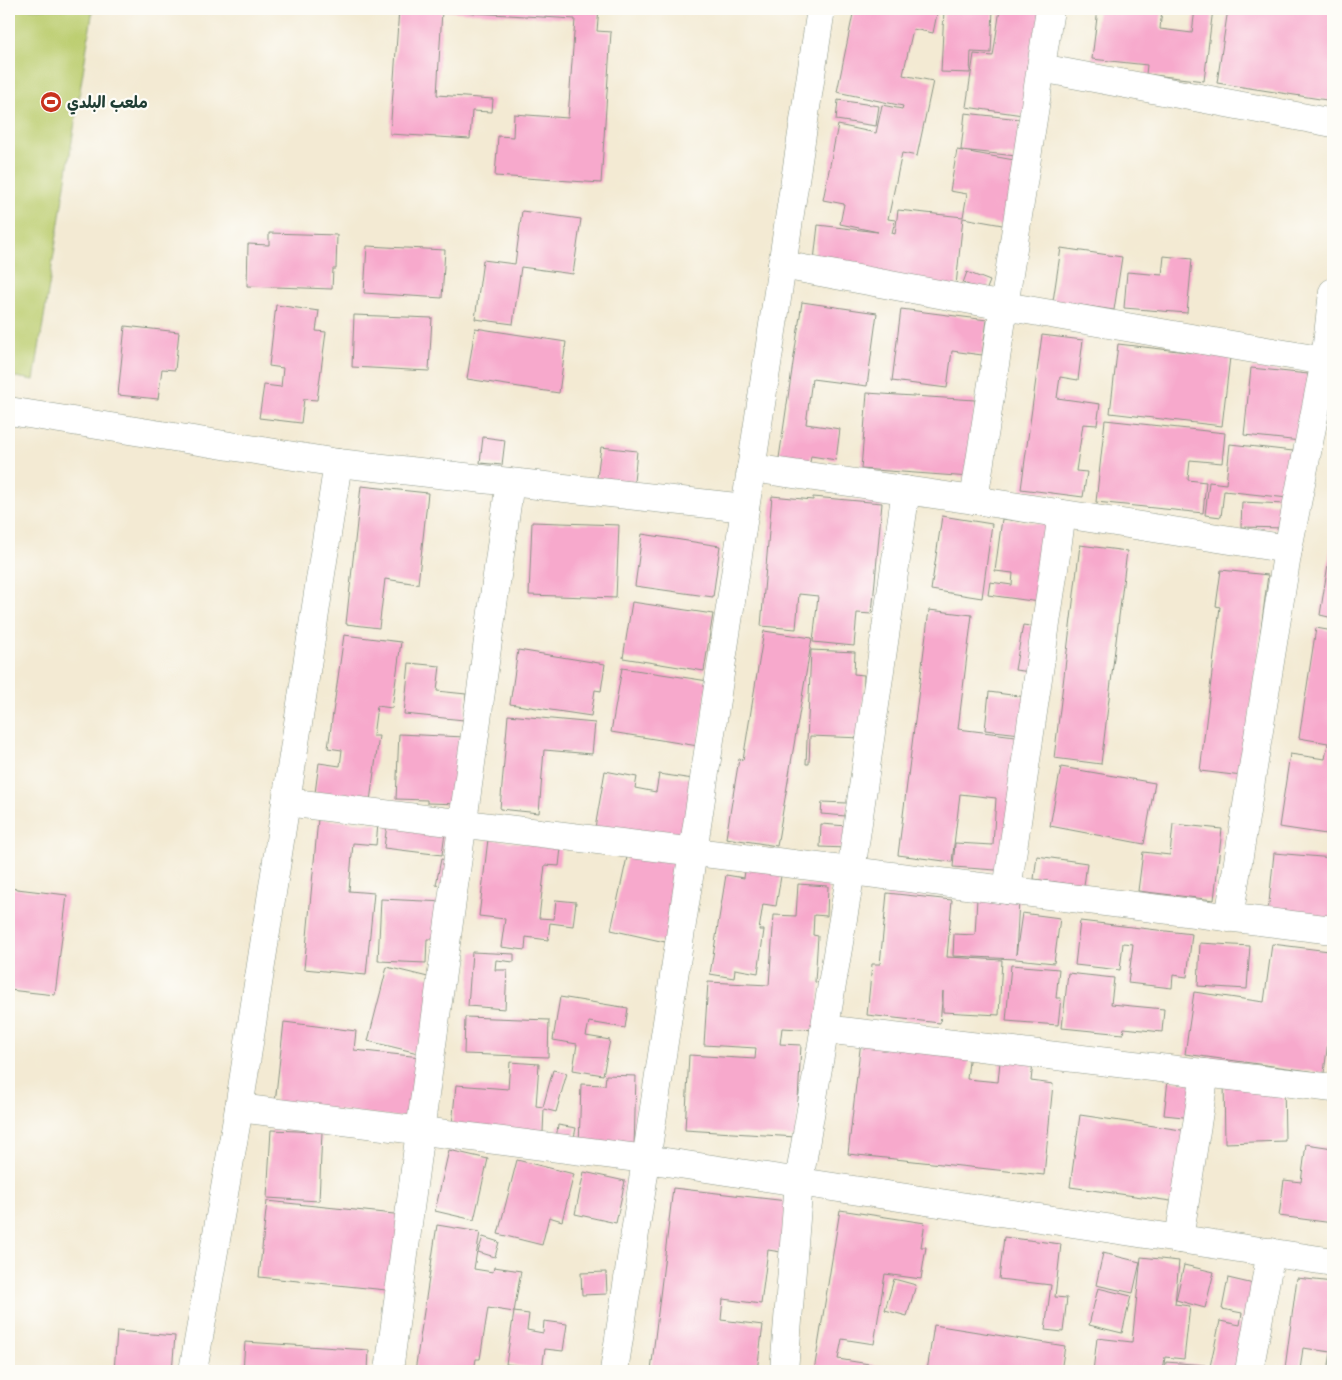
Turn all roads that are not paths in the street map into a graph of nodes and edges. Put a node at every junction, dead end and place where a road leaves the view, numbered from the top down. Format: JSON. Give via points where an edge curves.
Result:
{"nodes":[{"id":1,"x":821,"y":9,"type":"edge"},
{"id":2,"x":1050,"y":9,"type":"edge"},
{"id":3,"x":1041,"y":68,"type":"junction"},
{"id":4,"x":1333,"y":123,"type":"edge"},
{"id":5,"x":782,"y":265,"type":"junction"},
{"id":6,"x":1333,"y":292,"type":"edge"},
{"id":7,"x":1004,"y":306,"type":"junction"},
{"id":8,"x":1325,"y":361,"type":"junction"},
{"id":9,"x":9,"y":411,"type":"edge"},
{"id":10,"x":338,"y":463,"type":"junction"},
{"id":11,"x":751,"y":468,"type":"junction"},
{"id":12,"x":510,"y":482,"type":"junction"},
{"id":13,"x":906,"y":490,"type":"junction"},
{"id":14,"x":974,"y":500,"type":"junction"},
{"id":15,"x":745,"y":508,"type":"junction"},
{"id":16,"x":1062,"y":514,"type":"junction"},
{"id":17,"x":1288,"y":548,"type":"junction"},
{"id":18,"x":286,"y":802,"type":"junction"},
{"id":19,"x":462,"y":824,"type":"junction"},
{"id":20,"x":693,"y":851,"type":"junction"},
{"id":21,"x":851,"y":870,"type":"junction"},
{"id":22,"x":1006,"y":890,"type":"junction"},
{"id":23,"x":1229,"y":918,"type":"junction"},
{"id":24,"x":1333,"y":930,"type":"edge"},
{"id":25,"x":824,"y":1029,"type":"junction"},
{"id":26,"x":1205,"y":1073,"type":"junction"},
{"id":27,"x":1333,"y":1088,"type":"edge"},
{"id":28,"x":239,"y":1108,"type":"junction"},
{"id":29,"x":420,"y":1131,"type":"junction"},
{"id":30,"x":646,"y":1158,"type":"junction"},
{"id":31,"x":799,"y":1181,"type":"junction"},
{"id":32,"x":1179,"y":1239,"type":"junction"},
{"id":33,"x":1271,"y":1252,"type":"junction"},
{"id":34,"x":1333,"y":1262,"type":"edge"},
{"id":35,"x":193,"y":1371,"type":"edge"},
{"id":36,"x":388,"y":1371,"type":"edge"},
{"id":37,"x":614,"y":1371,"type":"edge"},
{"id":38,"x":784,"y":1371,"type":"edge"},
{"id":39,"x":1249,"y":1371,"type":"edge"}],
"edges":[{"from":1,"to":5,"type":"street"},
{"from":2,"to":3,"type":"street"},
{"from":3,"to":4,"type":"street"},
{"from":3,"to":7,"type":"street"},
{"from":5,"to":7,"type":"street"},
{"from":5,"to":11,"type":"street"},
{"from":6,"to":8,"type":"street"},
{"from":7,"to":8,"type":"street"},
{"from":7,"to":14,"type":"street"},
{"from":8,"to":17,"type":"street"},
{"from":9,"to":10,"type":"street"},
{"from":10,"to":12,"type":"street"},
{"from":10,"to":18,"type":"street"},
{"from":11,"to":13,"type":"street"},
{"from":11,"to":15,"type":"street"},
{"from":12,"to":15,"type":"street"},
{"from":12,"to":19,"type":"street"},
{"from":13,"to":14,"type":"street"},
{"from":13,"to":21,"type":"street"},
{"from":14,"to":16,"type":"street"},
{"from":15,"to":20,"type":"street"},
{"from":16,"to":17,"type":"street"},
{"from":16,"to":22,"type":"street"},
{"from":17,"to":23,"type":"street"},
{"from":18,"to":19,"type":"street"},
{"from":18,"to":28,"type":"street"},
{"from":19,"to":20,"type":"street"},
{"from":19,"to":29,"type":"street"},
{"from":20,"to":21,"type":"street"},
{"from":20,"to":30,"type":"street"},
{"from":21,"to":22,"type":"street"},
{"from":21,"to":25,"type":"street"},
{"from":22,"to":23,"type":"street"},
{"from":23,"to":24,"type":"street"},
{"from":25,"to":26,"type":"street"},
{"from":25,"to":31,"type":"street"},
{"from":26,"to":27,"type":"street"},
{"from":26,"to":32,"type":"street"},
{"from":28,"to":29,"type":"street"},
{"from":28,"to":35,"type":"street"},
{"from":29,"to":30,"type":"street"},
{"from":29,"to":36,"type":"street"},
{"from":30,"to":31,"type":"street"},
{"from":30,"to":37,"type":"street"},
{"from":31,"to":32,"type":"street"},
{"from":31,"to":38,"type":"street"},
{"from":32,"to":33,"type":"street"},
{"from":33,"to":34,"type":"street"},
{"from":33,"to":39,"type":"street"}]}
